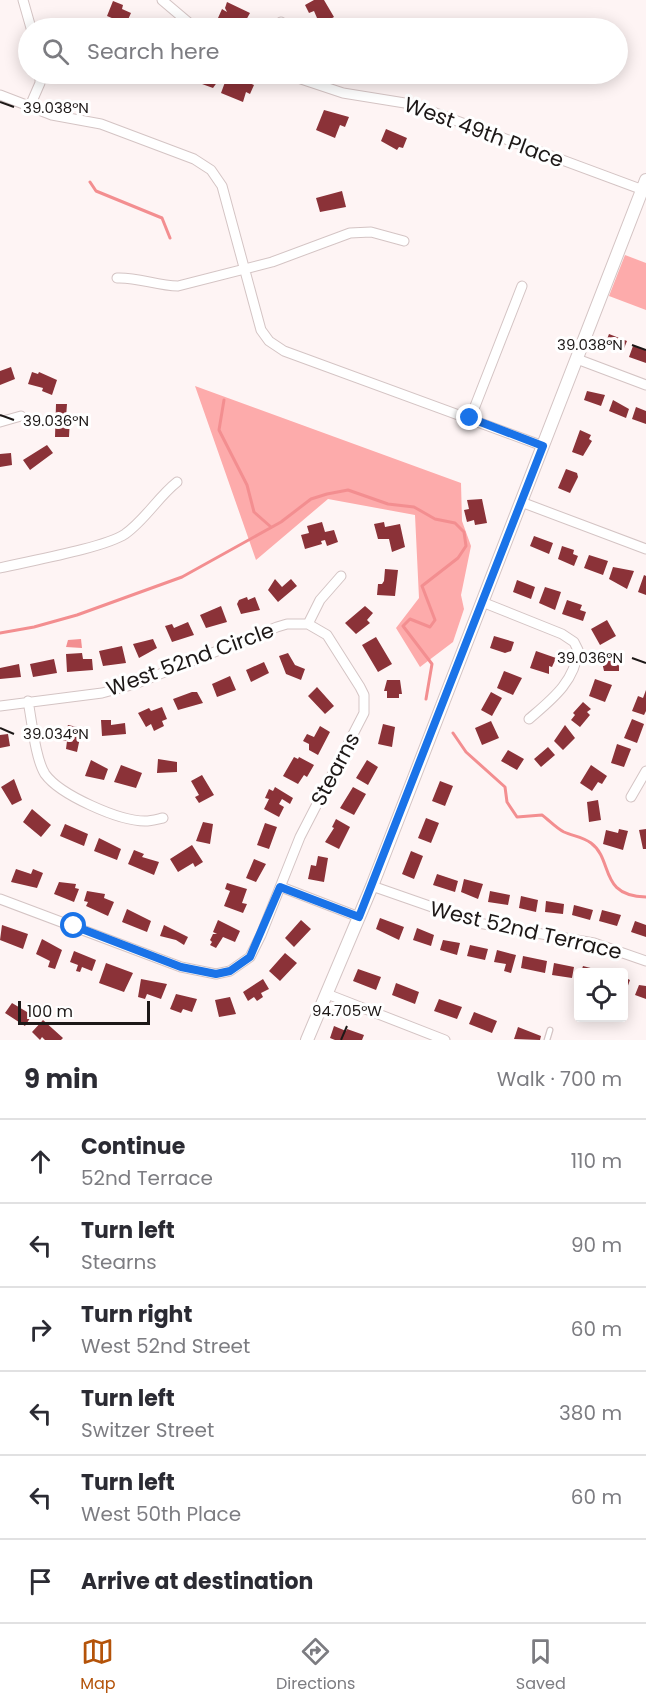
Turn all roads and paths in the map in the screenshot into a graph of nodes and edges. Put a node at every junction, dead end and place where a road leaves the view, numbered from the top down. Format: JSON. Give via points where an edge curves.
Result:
{"nodes":[{"id":1,"x":23,"y":0,"type":"edge"},
{"id":2,"x":162,"y":0,"type":"edge"},
{"id":3,"x":28,"y":18,"type":"edge"},
{"id":4,"x":183,"y":18,"type":"edge"},
{"id":5,"x":40,"y":84,"type":"edge"},
{"id":6,"x":315,"y":84,"type":"edge"},
{"id":7,"x":0,"y":95,"type":"edge"},
{"id":8,"x":30,"y":106,"type":"junction"},
{"id":9,"x":645,"y":187,"type":"edge"},
{"id":10,"x":404,"y":241,"type":"dead end"},
{"id":11,"x":244,"y":270,"type":"junction"},
{"id":12,"x":117,"y":278,"type":"dead end"},
{"id":13,"x":522,"y":286,"type":"dead end"},
{"id":14,"x":577,"y":359,"type":"junction"},
{"id":15,"x":646,"y":385,"type":"edge"},
{"id":16,"x":21,"y":416,"type":"dead end"},
{"id":17,"x":470,"y":418,"type":"junction"},
{"id":18,"x":0,"y":422,"type":"edge"},
{"id":19,"x":543,"y":446,"type":"junction"},
{"id":20,"x":177,"y":482,"type":"dead end"},
{"id":21,"x":521,"y":502,"type":"junction"},
{"id":22,"x":646,"y":549,"type":"edge"},
{"id":23,"x":0,"y":568,"type":"edge"},
{"id":24,"x":341,"y":576,"type":"dead end"},
{"id":25,"x":482,"y":602,"type":"junction"},
{"id":26,"x":308,"y":624,"type":"junction"},
{"id":27,"x":28,"y":701,"type":"junction"},
{"id":28,"x":0,"y":706,"type":"edge"},
{"id":29,"x":529,"y":719,"type":"dead end"},
{"id":30,"x":646,"y":771,"type":"edge"},
{"id":31,"x":631,"y":797,"type":"dead end"},
{"id":32,"x":163,"y":818,"type":"dead end"},
{"id":33,"x":372,"y":886,"type":"junction"},
{"id":34,"x":280,"y":887,"type":"junction"},
{"id":35,"x":0,"y":899,"type":"edge"},
{"id":36,"x":359,"y":917,"type":"junction"},
{"id":37,"x":646,"y":961,"type":"edge"},
{"id":38,"x":327,"y":994,"type":"junction"},
{"id":39,"x":550,"y":1030,"type":"dead end"},
{"id":40,"x":308,"y":1040,"type":"edge"},
{"id":41,"x":445,"y":1040,"type":"edge"},
{"id":42,"x":547,"y":1040,"type":"edge"}],
"edges":[{"from":1,"to":3,"type":"street"},
{"from":2,"to":4,"type":"street"},
{"from":5,"to":8,"type":"street"},
{"from":6,"to":9,"type":"street","name":"West 49th Place","via":[[342,93],[411,104]]},
{"from":7,"to":8,"type":"street"},
{"from":8,"to":11,"type":"street","via":[[52,115],[101,124],[201,162],[222,186]]},
{"from":9,"to":14,"type":"street"},
{"from":10,"to":11,"type":"street","via":[[366,231],[350,232]]},
{"from":11,"to":12,"type":"street","via":[[178,286]]},
{"from":11,"to":17,"type":"street","via":[[261,330],[284,351]]},
{"from":13,"to":17,"type":"street"},
{"from":14,"to":15,"type":"street"},
{"from":14,"to":19,"type":"street"},
{"from":16,"to":18,"type":"street"},
{"from":17,"to":19,"type":"street"},
{"from":19,"to":21,"type":"street"},
{"from":20,"to":23,"type":"street","via":[[118,538]]},
{"from":21,"to":22,"type":"street"},
{"from":21,"to":25,"type":"street"},
{"from":24,"to":26,"type":"street","via":[[320,600]]},
{"from":25,"to":29,"type":"street","via":[[562,634],[578,650],[569,678]]},
{"from":25,"to":33,"type":"street"},
{"from":26,"to":27,"type":"street","name":"West 52nd Circle","via":[[277,627],[135,684],[102,693]]},
{"from":26,"to":34,"type":"street","name":"Stearns","via":[[327,635],[339,650],[364,695],[364,713],[318,799]]},
{"from":27,"to":28,"type":"street","name":"West 52nd Circle"},
{"from":27,"to":32,"type":"street","via":[[41,765],[54,784],[82,801],[135,820]]},
{"from":30,"to":31,"type":"street"},
{"from":33,"to":36,"type":"street"},
{"from":33,"to":37,"type":"street","name":"West 52nd Terrace","via":[[478,923],[594,943]]},
{"from":34,"to":35,"type":"street","name":"Stearns","via":[[256,947],[242,964],[230,971],[203,974]]},
{"from":34,"to":36,"type":"street"},
{"from":36,"to":38,"type":"street"},
{"from":38,"to":40,"type":"street"},
{"from":38,"to":41,"type":"street"},
{"from":39,"to":42,"type":"lane"}]}
